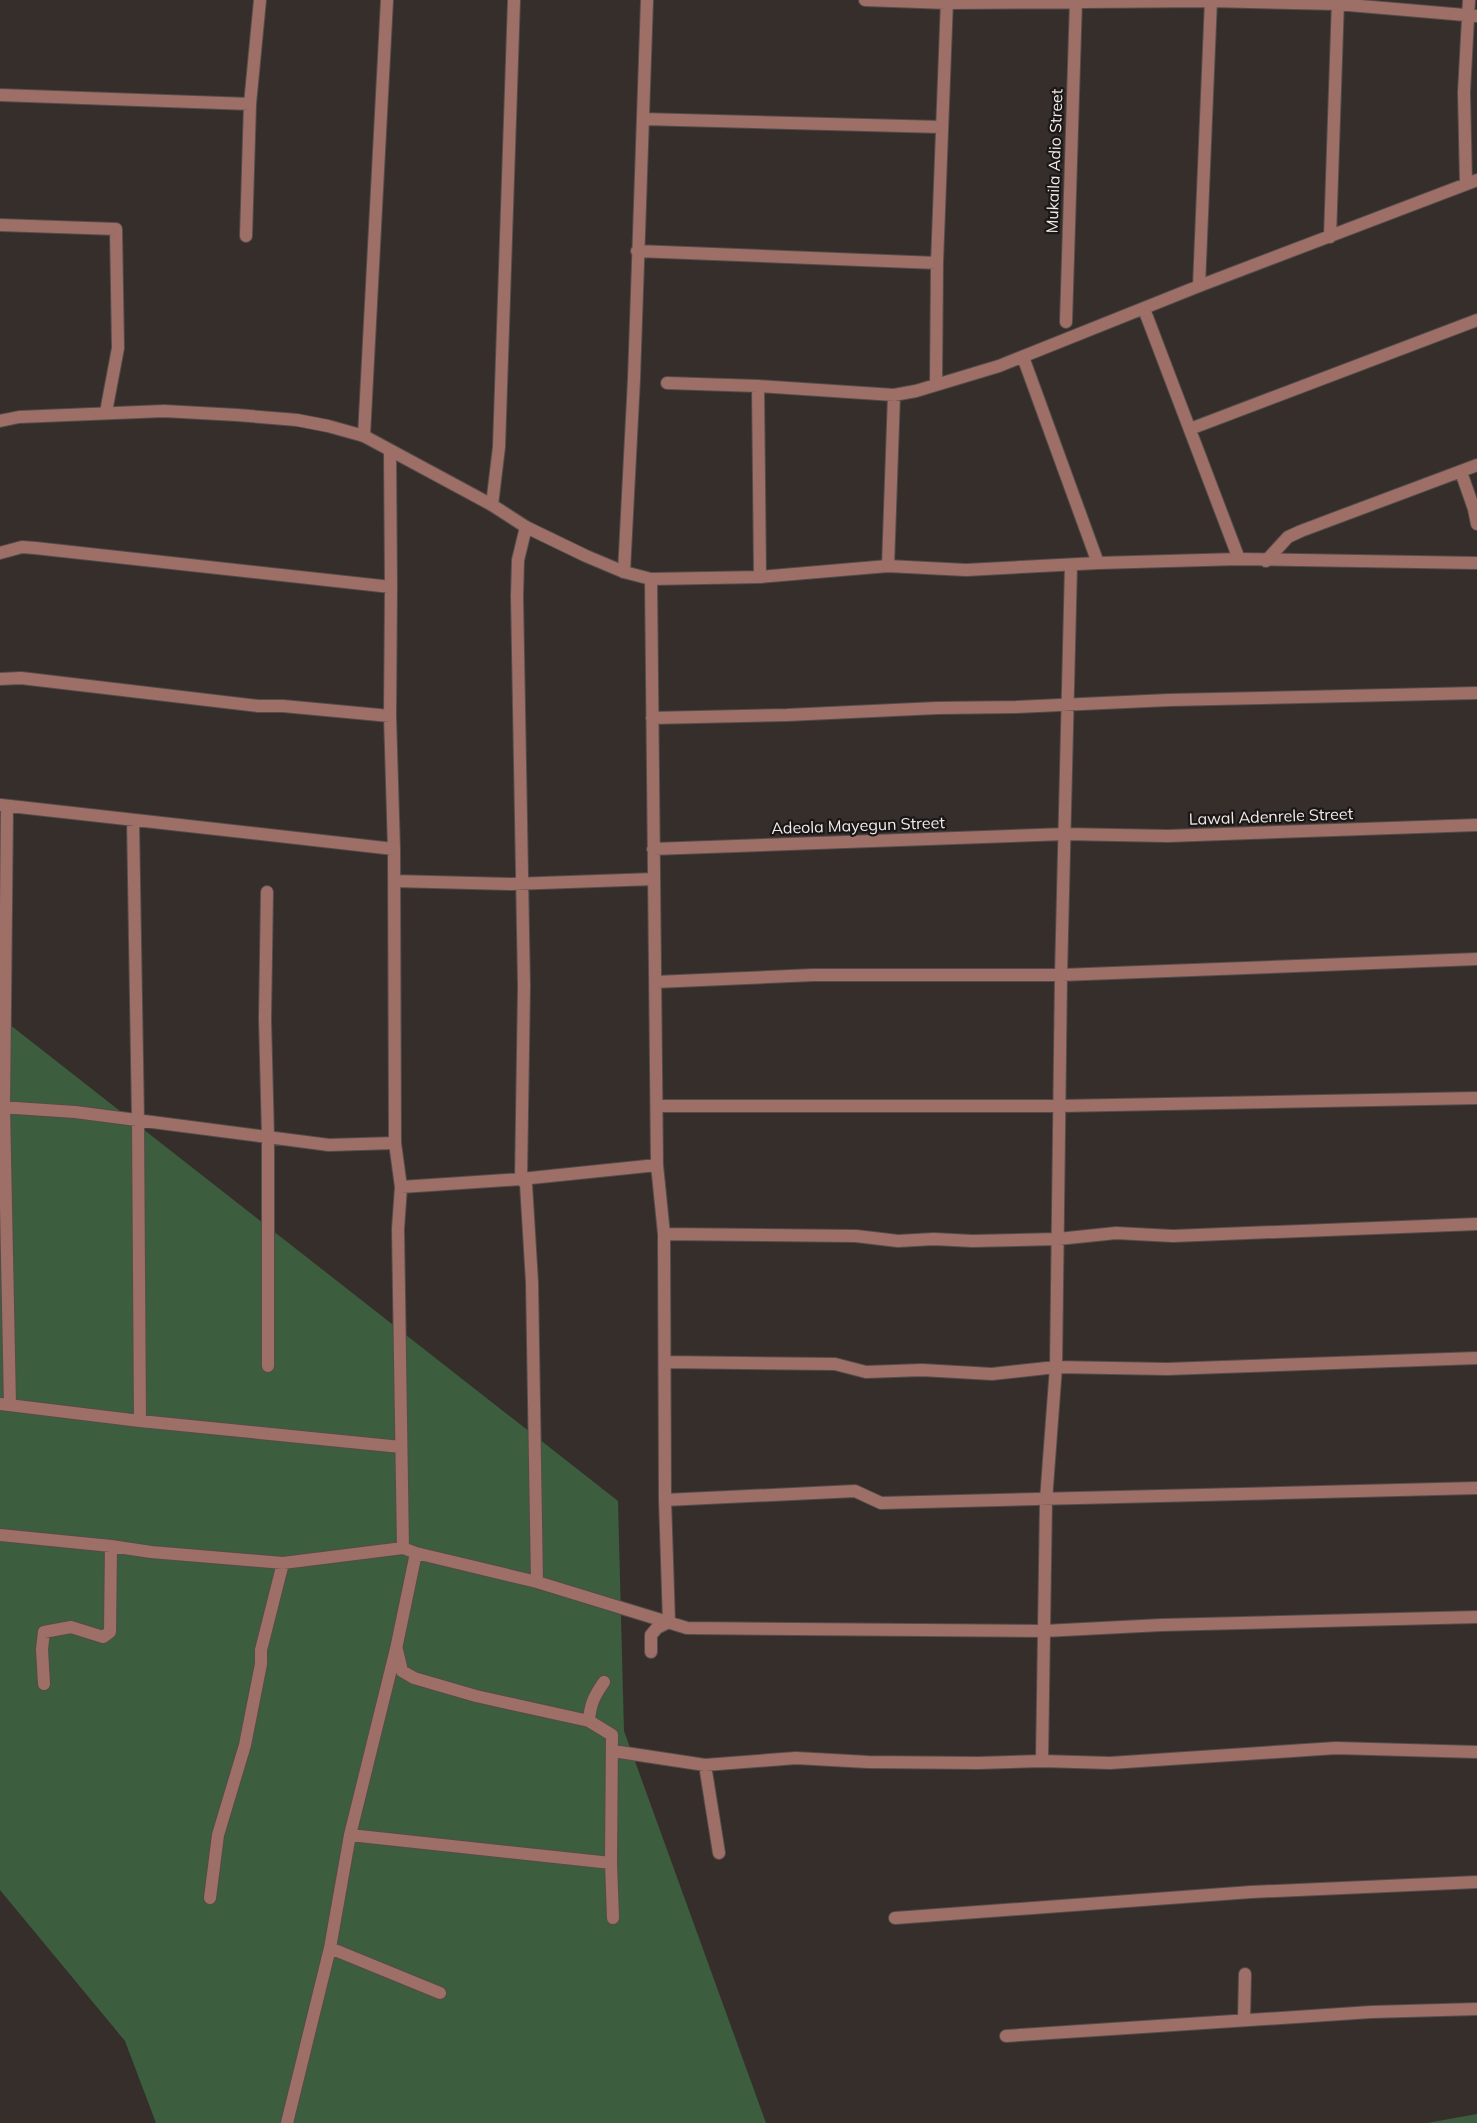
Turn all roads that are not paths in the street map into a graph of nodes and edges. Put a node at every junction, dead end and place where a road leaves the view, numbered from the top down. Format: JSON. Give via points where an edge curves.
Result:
{"nodes":[{"id":1,"x":260,"y":0,"type":"edge"},
{"id":2,"x":387,"y":0,"type":"edge"},
{"id":3,"x":514,"y":0,"type":"edge"},
{"id":4,"x":647,"y":0,"type":"edge"},
{"id":5,"x":865,"y":0,"type":"edge"},
{"id":6,"x":1211,"y":0,"type":"edge"},
{"id":7,"x":1469,"y":0,"type":"edge"},
{"id":8,"x":947,"y":1,"type":"edge"},
{"id":9,"x":1076,"y":1,"type":"edge"},
{"id":10,"x":1337,"y":2,"type":"edge"},
{"id":11,"x":1473,"y":16,"type":"edge"},
{"id":12,"x":0,"y":95,"type":"edge"},
{"id":13,"x":250,"y":104,"type":"junction"},
{"id":14,"x":643,"y":119,"type":"junction"},
{"id":15,"x":941,"y":127,"type":"junction"},
{"id":16,"x":1472,"y":182,"type":"edge"},
{"id":17,"x":0,"y":225,"type":"edge"},
{"id":18,"x":246,"y":236,"type":"dead end"},
{"id":19,"x":1330,"y":237,"type":"junction"},
{"id":20,"x":637,"y":251,"type":"junction"},
{"id":21,"x":937,"y":263,"type":"junction"},
{"id":22,"x":1199,"y":286,"type":"junction"},
{"id":23,"x":1144,"y":309,"type":"junction"},
{"id":24,"x":1477,"y":320,"type":"edge"},
{"id":25,"x":1066,"y":322,"type":"dead end"},
{"id":26,"x":1023,"y":357,"type":"junction"},
{"id":27,"x":668,"y":383,"type":"dead end"},
{"id":28,"x":936,"y":385,"type":"junction"},
{"id":29,"x":758,"y":386,"type":"junction"},
{"id":30,"x":894,"y":395,"type":"junction"},
{"id":31,"x":106,"y":412,"type":"junction"},
{"id":32,"x":0,"y":421,"type":"edge"},
{"id":33,"x":1190,"y":429,"type":"junction"},
{"id":34,"x":364,"y":436,"type":"junction"},
{"id":35,"x":390,"y":451,"type":"junction"},
{"id":36,"x":1477,"y":465,"type":"edge"},
{"id":37,"x":1461,"y":472,"type":"junction"},
{"id":38,"x":492,"y":505,"type":"junction"},
{"id":39,"x":1477,"y":525,"type":"edge"},
{"id":40,"x":526,"y":526,"type":"junction"},
{"id":41,"x":0,"y":553,"type":"edge"},
{"id":42,"x":1239,"y":559,"type":"junction"},
{"id":43,"x":1266,"y":561,"type":"junction"},
{"id":44,"x":1098,"y":563,"type":"junction"},
{"id":45,"x":1477,"y":563,"type":"edge"},
{"id":46,"x":1071,"y":565,"type":"junction"},
{"id":47,"x":888,"y":566,"type":"junction"},
{"id":48,"x":624,"y":572,"type":"junction"},
{"id":49,"x":760,"y":577,"type":"junction"},
{"id":50,"x":651,"y":579,"type":"junction"},
{"id":51,"x":391,"y":587,"type":"junction"},
{"id":52,"x":0,"y":679,"type":"edge"},
{"id":53,"x":1477,"y":693,"type":"edge"},
{"id":54,"x":1069,"y":704,"type":"junction"},
{"id":55,"x":390,"y":716,"type":"junction"},
{"id":56,"x":652,"y":718,"type":"junction"},
{"id":57,"x":4,"y":805,"type":"edge"},
{"id":58,"x":133,"y":820,"type":"junction"},
{"id":59,"x":1477,"y":825,"type":"edge"},
{"id":60,"x":1065,"y":834,"type":"junction"},
{"id":61,"x":394,"y":849,"type":"junction"},
{"id":62,"x":653,"y":849,"type":"junction"},
{"id":63,"x":654,"y":879,"type":"junction"},
{"id":64,"x":394,"y":881,"type":"junction"},
{"id":65,"x":521,"y":883,"type":"junction"},
{"id":66,"x":267,"y":892,"type":"dead end"},
{"id":67,"x":3,"y":916,"type":"edge"},
{"id":68,"x":1477,"y":959,"type":"edge"},
{"id":69,"x":1061,"y":975,"type":"junction"},
{"id":70,"x":656,"y":982,"type":"junction"},
{"id":71,"x":1477,"y":1098,"type":"edge"},
{"id":72,"x":658,"y":1106,"type":"junction"},
{"id":73,"x":1059,"y":1106,"type":"junction"},
{"id":74,"x":2,"y":1107,"type":"edge"},
{"id":75,"x":138,"y":1120,"type":"junction"},
{"id":76,"x":268,"y":1137,"type":"junction"},
{"id":77,"x":395,"y":1143,"type":"junction"},
{"id":78,"x":657,"y":1165,"type":"junction"},
{"id":79,"x":521,"y":1179,"type":"junction"},
{"id":80,"x":400,"y":1187,"type":"junction"},
{"id":81,"x":1477,"y":1224,"type":"edge"},
{"id":82,"x":664,"y":1234,"type":"junction"},
{"id":83,"x":1058,"y":1239,"type":"junction"},
{"id":84,"x":1477,"y":1358,"type":"edge"},
{"id":85,"x":665,"y":1362,"type":"junction"},
{"id":86,"x":268,"y":1366,"type":"dead end"},
{"id":87,"x":1056,"y":1367,"type":"junction"},
{"id":88,"x":5,"y":1405,"type":"edge"},
{"id":89,"x":140,"y":1421,"type":"junction"},
{"id":90,"x":401,"y":1447,"type":"junction"},
{"id":91,"x":1477,"y":1488,"type":"edge"},
{"id":92,"x":665,"y":1500,"type":"junction"},
{"id":93,"x":1046,"y":1500,"type":"junction"},
{"id":94,"x":0,"y":1535,"type":"edge"},
{"id":95,"x":111,"y":1546,"type":"junction"},
{"id":96,"x":403,"y":1548,"type":"junction"},
{"id":97,"x":416,"y":1553,"type":"junction"},
{"id":98,"x":283,"y":1563,"type":"junction"},
{"id":99,"x":537,"y":1582,"type":"junction"},
{"id":100,"x":1477,"y":1617,"type":"edge"},
{"id":101,"x":669,"y":1622,"type":"junction"},
{"id":102,"x":1044,"y":1631,"type":"junction"},
{"id":103,"x":396,"y":1649,"type":"junction"},
{"id":104,"x":651,"y":1652,"type":"dead end"},
{"id":105,"x":604,"y":1682,"type":"dead end"},
{"id":106,"x":44,"y":1684,"type":"dead end"},
{"id":107,"x":589,"y":1721,"type":"junction"},
{"id":108,"x":614,"y":1751,"type":"junction"},
{"id":109,"x":1477,"y":1752,"type":"edge"},
{"id":110,"x":1042,"y":1761,"type":"junction"},
{"id":111,"x":705,"y":1765,"type":"junction"},
{"id":112,"x":350,"y":1835,"type":"junction"},
{"id":113,"x":719,"y":1853,"type":"dead end"},
{"id":114,"x":611,"y":1863,"type":"junction"},
{"id":115,"x":1477,"y":1882,"type":"edge"},
{"id":116,"x":210,"y":1898,"type":"dead end"},
{"id":117,"x":614,"y":1918,"type":"dead end"},
{"id":118,"x":895,"y":1918,"type":"dead end"},
{"id":119,"x":330,"y":1948,"type":"junction"},
{"id":120,"x":1245,"y":1974,"type":"dead end"},
{"id":121,"x":440,"y":1993,"type":"dead end"},
{"id":122,"x":1477,"y":2009,"type":"edge"},
{"id":123,"x":1244,"y":2019,"type":"junction"},
{"id":124,"x":1006,"y":2036,"type":"dead end"},
{"id":125,"x":287,"y":2123,"type":"edge"}],
"edges":[{"from":1,"to":13,"type":"street"},
{"from":2,"to":34,"type":"street"},
{"from":3,"to":38,"type":"street","via":[[500,447]]},
{"from":4,"to":14,"type":"street"},
{"from":5,"to":8,"type":"street"},
{"from":6,"to":9,"type":"street"},
{"from":6,"to":10,"type":"street"},
{"from":6,"to":22,"type":"street"},
{"from":7,"to":11,"type":"street"},
{"from":8,"to":9,"type":"street"},
{"from":8,"to":15,"type":"street"},
{"from":9,"to":25,"type":"street","name":"Mukaila Adio Street"},
{"from":10,"to":11,"type":"street"},
{"from":10,"to":19,"type":"street"},
{"from":11,"to":16,"type":"street","via":[[1464,92]]},
{"from":12,"to":13,"type":"street"},
{"from":13,"to":18,"type":"street"},
{"from":14,"to":15,"type":"street"},
{"from":14,"to":20,"type":"street"},
{"from":15,"to":21,"type":"street"},
{"from":16,"to":19,"type":"street"},
{"from":17,"to":31,"type":"street","via":[[117,229],[117,348]]},
{"from":19,"to":22,"type":"street"},
{"from":20,"to":21,"type":"street"},
{"from":20,"to":48,"type":"street"},
{"from":21,"to":28,"type":"street"},
{"from":22,"to":23,"type":"street"},
{"from":23,"to":26,"type":"street"},
{"from":23,"to":33,"type":"street"},
{"from":24,"to":33,"type":"street"},
{"from":26,"to":28,"type":"street"},
{"from":26,"to":44,"type":"street"},
{"from":27,"to":29,"type":"street"},
{"from":28,"to":30,"type":"street"},
{"from":29,"to":30,"type":"street"},
{"from":29,"to":49,"type":"street"},
{"from":30,"to":47,"type":"street"},
{"from":31,"to":32,"type":"street"},
{"from":31,"to":34,"type":"street","via":[[164,411],[297,420]]},
{"from":33,"to":42,"type":"street"},
{"from":34,"to":35,"type":"street"},
{"from":35,"to":38,"type":"street"},
{"from":35,"to":51,"type":"street"},
{"from":36,"to":37,"type":"street"},
{"from":37,"to":39,"type":"street"},
{"from":37,"to":43,"type":"street","via":[[1301,531],[1288,537]]},
{"from":38,"to":40,"type":"street"},
{"from":40,"to":48,"type":"street"},
{"from":40,"to":65,"type":"street","via":[[518,560],[517,596]]},
{"from":41,"to":51,"type":"street","via":[[35,548]]},
{"from":42,"to":43,"type":"street"},
{"from":42,"to":44,"type":"street"},
{"from":43,"to":45,"type":"street"},
{"from":44,"to":46,"type":"street"},
{"from":46,"to":47,"type":"street","via":[[966,570]]},
{"from":46,"to":54,"type":"street"},
{"from":47,"to":49,"type":"street"},
{"from":48,"to":50,"type":"street"},
{"from":49,"to":50,"type":"street"},
{"from":50,"to":56,"type":"street"},
{"from":51,"to":55,"type":"street"},
{"from":52,"to":55,"type":"street"},
{"from":53,"to":54,"type":"street"},
{"from":54,"to":56,"type":"street"},
{"from":54,"to":60,"type":"street"},
{"from":55,"to":61,"type":"street"},
{"from":56,"to":62,"type":"street"},
{"from":57,"to":58,"type":"street"},
{"from":57,"to":67,"type":"street"},
{"from":58,"to":61,"type":"street"},
{"from":58,"to":75,"type":"street"},
{"from":59,"to":60,"type":"street","name":"Lawal Adenrele Street","via":[[1168,836]]},
{"from":60,"to":62,"type":"street","name":"Adeola Mayegun Street"},
{"from":60,"to":69,"type":"street"},
{"from":61,"to":64,"type":"street"},
{"from":62,"to":63,"type":"street"},
{"from":63,"to":65,"type":"street"},
{"from":63,"to":70,"type":"street"},
{"from":64,"to":65,"type":"street"},
{"from":64,"to":77,"type":"street"},
{"from":65,"to":79,"type":"street"},
{"from":66,"to":76,"type":"street"},
{"from":67,"to":74,"type":"street"},
{"from":68,"to":69,"type":"street"},
{"from":69,"to":70,"type":"street","via":[[813,975]]},
{"from":69,"to":73,"type":"street"},
{"from":70,"to":72,"type":"street"},
{"from":71,"to":73,"type":"street"},
{"from":72,"to":73,"type":"street"},
{"from":72,"to":78,"type":"street"},
{"from":73,"to":83,"type":"street"},
{"from":74,"to":75,"type":"street"},
{"from":74,"to":88,"type":"street"},
{"from":75,"to":76,"type":"street"},
{"from":75,"to":89,"type":"street"},
{"from":76,"to":77,"type":"street","via":[[329,1145]]},
{"from":76,"to":86,"type":"street"},
{"from":77,"to":80,"type":"street"},
{"from":78,"to":79,"type":"street"},
{"from":78,"to":82,"type":"street"},
{"from":79,"to":80,"type":"street"},
{"from":79,"to":99,"type":"street","via":[[526,1184],[532,1282]]},
{"from":80,"to":90,"type":"street"},
{"from":81,"to":83,"type":"street","via":[[1173,1236],[1116,1233]]},
{"from":82,"to":83,"type":"street","via":[[856,1236],[898,1241]]},
{"from":82,"to":85,"type":"street"},
{"from":83,"to":87,"type":"street"},
{"from":84,"to":87,"type":"street","via":[[1167,1369]]},
{"from":85,"to":87,"type":"street","via":[[835,1364],[866,1372],[992,1374]]},
{"from":85,"to":92,"type":"street"},
{"from":87,"to":93,"type":"street"},
{"from":88,"to":89,"type":"street"},
{"from":89,"to":90,"type":"street"},
{"from":90,"to":96,"type":"street"},
{"from":91,"to":93,"type":"street"},
{"from":92,"to":93,"type":"street","via":[[855,1491],[881,1503]]},
{"from":92,"to":101,"type":"street"},
{"from":93,"to":102,"type":"street"},
{"from":94,"to":95,"type":"street"},
{"from":95,"to":98,"type":"street"},
{"from":95,"to":106,"type":"street","via":[[110,1632],[103,1637],[72,1627],[44,1632]]},
{"from":96,"to":97,"type":"street"},
{"from":96,"to":98,"type":"street"},
{"from":97,"to":99,"type":"street"},
{"from":97,"to":103,"type":"street"},
{"from":98,"to":116,"type":"street","via":[[261,1650],[245,1745],[218,1835]]},
{"from":99,"to":101,"type":"street"},
{"from":100,"to":102,"type":"street"},
{"from":101,"to":102,"type":"street","via":[[710,1629]]},
{"from":101,"to":104,"type":"street","via":[[651,1635]]},
{"from":102,"to":110,"type":"street"},
{"from":103,"to":107,"type":"street","via":[[402,1671],[414,1678]]},
{"from":103,"to":112,"type":"street"},
{"from":105,"to":107,"type":"street","via":[[593,1697]]},
{"from":107,"to":108,"type":"street","via":[[612,1735]]},
{"from":108,"to":111,"type":"street"},
{"from":108,"to":114,"type":"street"},
{"from":109,"to":110,"type":"street","via":[[1336,1748],[1110,1763]]},
{"from":110,"to":111,"type":"street","via":[[868,1762],[796,1758]]},
{"from":111,"to":113,"type":"street"},
{"from":112,"to":114,"type":"street"},
{"from":112,"to":119,"type":"street"},
{"from":114,"to":117,"type":"street"},
{"from":115,"to":118,"type":"street","via":[[1251,1892]]},
{"from":119,"to":121,"type":"street"},
{"from":119,"to":125,"type":"street"},
{"from":120,"to":123,"type":"street"},
{"from":122,"to":123,"type":"street"},
{"from":123,"to":124,"type":"street"}]}
